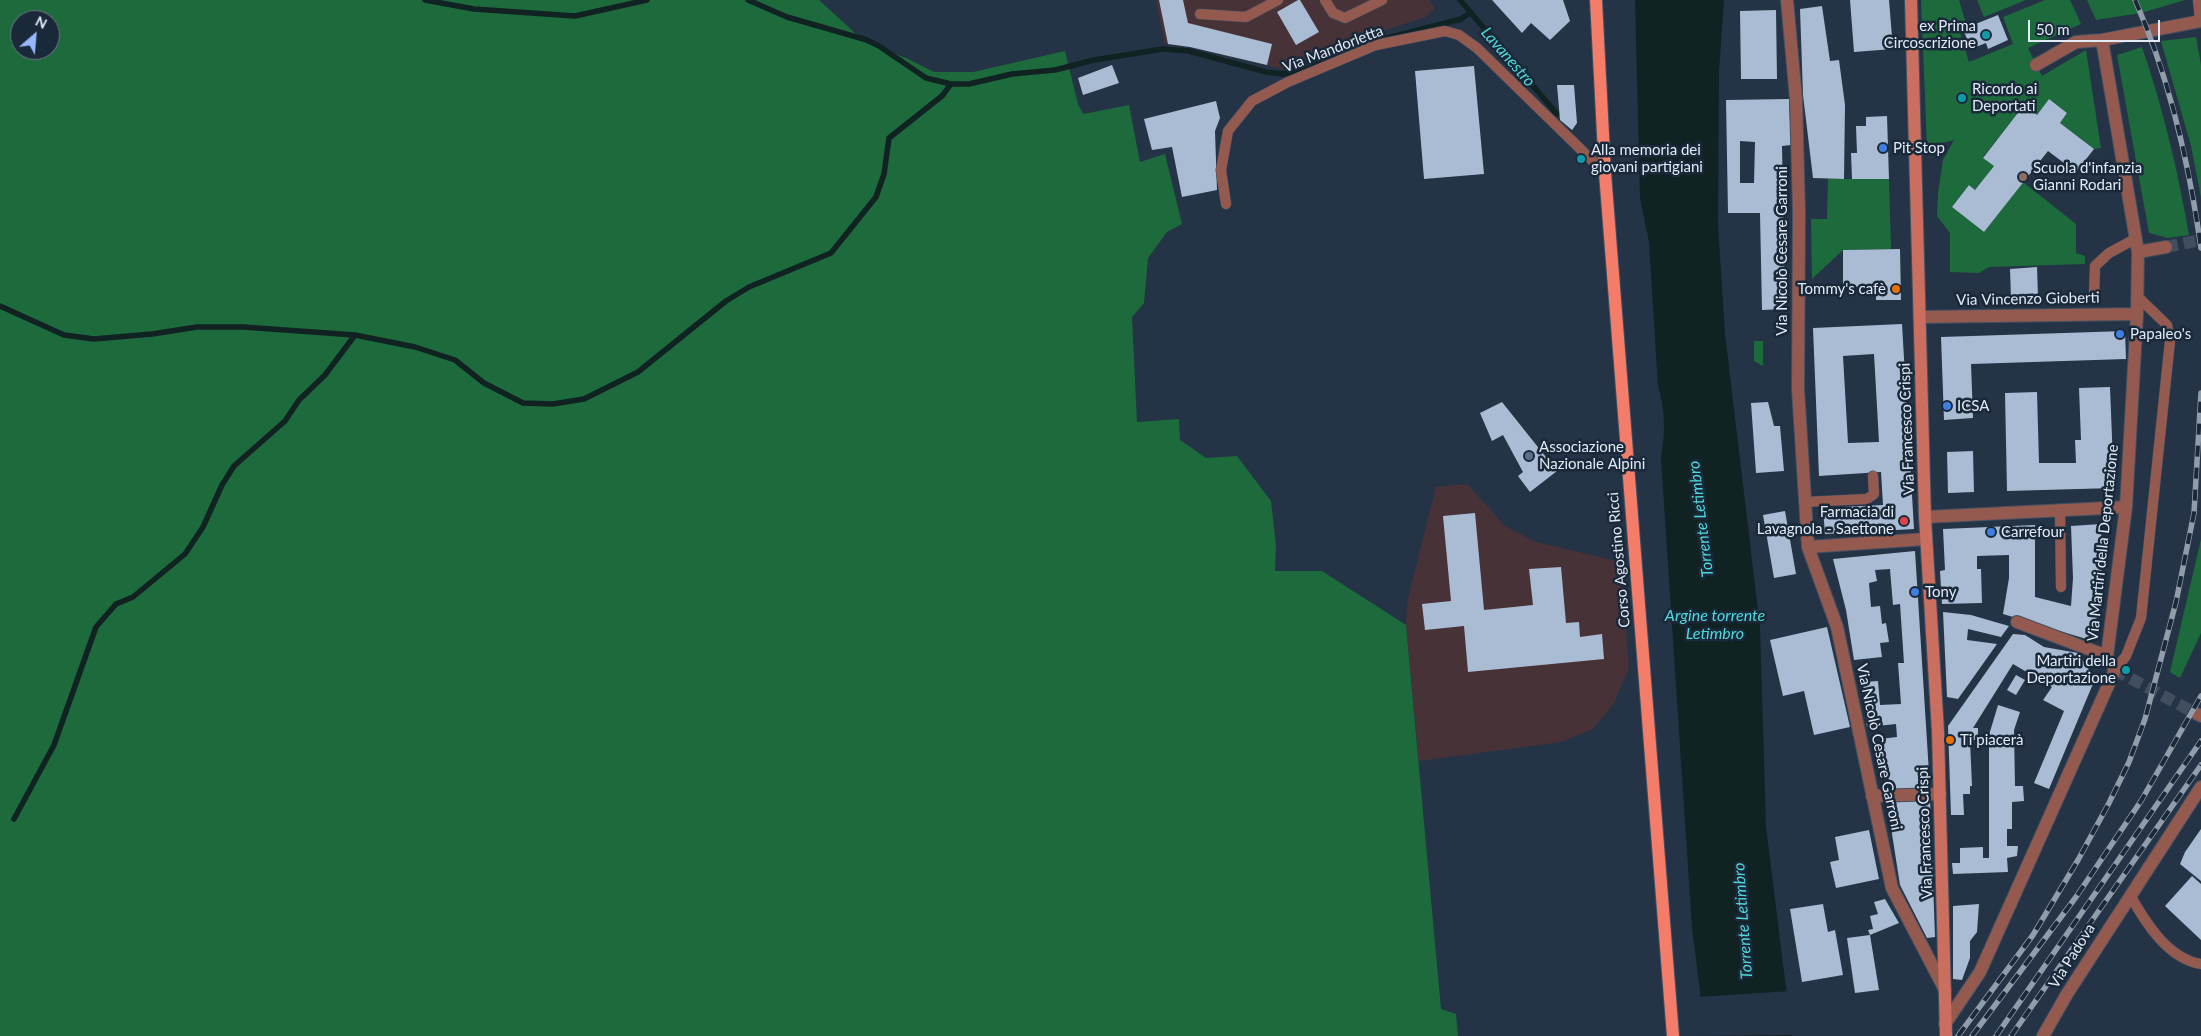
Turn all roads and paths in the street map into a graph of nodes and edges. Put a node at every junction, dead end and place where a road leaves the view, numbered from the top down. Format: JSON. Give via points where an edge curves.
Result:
{"nodes":[{"id":1,"x":1278,"y":0,"type":"edge"},
{"id":2,"x":1325,"y":0,"type":"edge"},
{"id":3,"x":1382,"y":0,"type":"edge"},
{"id":4,"x":1587,"y":0,"type":"edge"},
{"id":5,"x":1596,"y":0,"type":"edge"},
{"id":6,"x":1787,"y":0,"type":"edge"},
{"id":7,"x":1911,"y":0,"type":"edge"},
{"id":8,"x":2198,"y":0,"type":"edge"},
{"id":9,"x":1200,"y":14,"type":"dead end"},
{"id":10,"x":1596,"y":22,"type":"junction"},
{"id":11,"x":2201,"y":22,"type":"edge"},
{"id":12,"x":2102,"y":40,"type":"junction"},
{"id":13,"x":2036,"y":65,"type":"dead end"},
{"id":14,"x":1605,"y":173,"type":"junction"},
{"id":15,"x":1226,"y":204,"type":"dead end"},
{"id":16,"x":2136,"y":246,"type":"junction"},
{"id":17,"x":2166,"y":246,"type":"tunnel mouth"},
{"id":18,"x":2094,"y":296,"type":"dead end"},
{"id":19,"x":2138,"y":297,"type":"junction"},
{"id":20,"x":2137,"y":314,"type":"junction"},
{"id":21,"x":1920,"y":317,"type":"junction"},
{"id":22,"x":1873,"y":476,"type":"dead end"},
{"id":23,"x":1804,"y":502,"type":"junction"},
{"id":24,"x":2126,"y":507,"type":"junction"},
{"id":25,"x":2060,"y":511,"type":"junction"},
{"id":26,"x":1925,"y":517,"type":"junction"},
{"id":27,"x":1926,"y":539,"type":"junction"},
{"id":28,"x":1808,"y":547,"type":"junction"},
{"id":29,"x":2061,"y":588,"type":"dead end"},
{"id":30,"x":2017,"y":622,"type":"dead end"},
{"id":31,"x":2107,"y":656,"type":"junction"},
{"id":32,"x":2116,"y":670,"type":"junction"},
{"id":33,"x":2201,"y":787,"type":"edge"},
{"id":34,"x":1940,"y":794,"type":"junction"},
{"id":35,"x":1872,"y":796,"type":"junction"},
{"id":36,"x":2130,"y":895,"type":"junction"},
{"id":37,"x":2201,"y":964,"type":"edge"},
{"id":38,"x":1946,"y":990,"type":"junction"},
{"id":39,"x":1946,"y":1030,"type":"edge"},
{"id":40,"x":1673,"y":1036,"type":"edge"},
{"id":41,"x":2043,"y":1036,"type":"edge"}],
"edges":[{"from":1,"to":9,"type":"lane","via":[[1246,18]]},
{"from":2,"to":3,"type":"lane","via":[[1333,13],[1345,18]]},
{"from":4,"to":10,"type":"main road","name":"Corso Agostino Ricci"},
{"from":5,"to":10,"type":"main road","name":"Corso Agostino Ricci"},
{"from":6,"to":23,"type":"street","name":"Via Nicolò Cesare Garroni","via":[[1796,99],[1798,389]]},
{"from":7,"to":21,"type":"street","name":"Via Francesco Crispi"},
{"from":8,"to":11,"type":"lane"},
{"from":10,"to":14,"type":"main road","name":"Corso Agostino Ricci"},
{"from":11,"to":12,"type":"street"},
{"from":12,"to":13,"type":"street","via":[[2076,42]]},
{"from":12,"to":16,"type":"street","name":"Via Martiri della Deportazione"},
{"from":14,"to":15,"type":"lane","name":"Via Mandorletta","via":[[1477,48],[1459,35],[1445,31],[1376,46],[1252,100],[1228,131],[1221,170]]},
{"from":14,"to":40,"type":"main road","name":"Corso Agostino Ricci"},
{"from":16,"to":17,"type":"street"},
{"from":16,"to":18,"type":"lane","via":[[2109,253],[2095,266]]},
{"from":16,"to":19,"type":"street","name":"Via Martiri della Deportazione"},
{"from":19,"to":20,"type":"street","name":"Via Martiri della Deportazione"},
{"from":19,"to":32,"type":"lane","via":[[2167,325],[2170,341],[2141,618],[2126,656]]},
{"from":20,"to":21,"type":"street","name":"Via Vincenzo Gioberti"},
{"from":20,"to":24,"type":"street","name":"Via Martiri della Deportazione"},
{"from":21,"to":26,"type":"street","name":"Via Francesco Crispi"},
{"from":22,"to":23,"type":"lane","via":[[1874,494],[1867,499]]},
{"from":23,"to":28,"type":"street","name":"Via Nicolò Cesare Garroni"},
{"from":24,"to":25,"type":"street"},
{"from":24,"to":31,"type":"street","name":"Via Martiri della Deportazione"},
{"from":25,"to":26,"type":"street"},
{"from":25,"to":29,"type":"lane"},
{"from":26,"to":27,"type":"street","name":"Via Francesco Crispi"},
{"from":27,"to":28,"type":"street"},
{"from":27,"to":34,"type":"street","name":"Via Francesco Crispi"},
{"from":28,"to":35,"type":"street","name":"Via Nicolò Cesare Garroni","via":[[1837,626]]},
{"from":30,"to":31,"type":"street"},
{"from":31,"to":32,"type":"street","name":"Via Martiri della Deportazione"},
{"from":32,"to":39,"type":"street","via":[[1980,972]]},
{"from":33,"to":36,"type":"street","name":"Via Padova"},
{"from":34,"to":35,"type":"street"},
{"from":34,"to":38,"type":"street","name":"Via Francesco Crispi"},
{"from":35,"to":38,"type":"street","name":"Via Nicolò Cesare Garroni","via":[[1892,888]]},
{"from":36,"to":37,"type":"lane","via":[[2146,924],[2164,942],[2189,962]]},
{"from":36,"to":41,"type":"street","name":"Via Padova"},
{"from":38,"to":39,"type":"street","name":"Via Francesco Crispi"}]}
